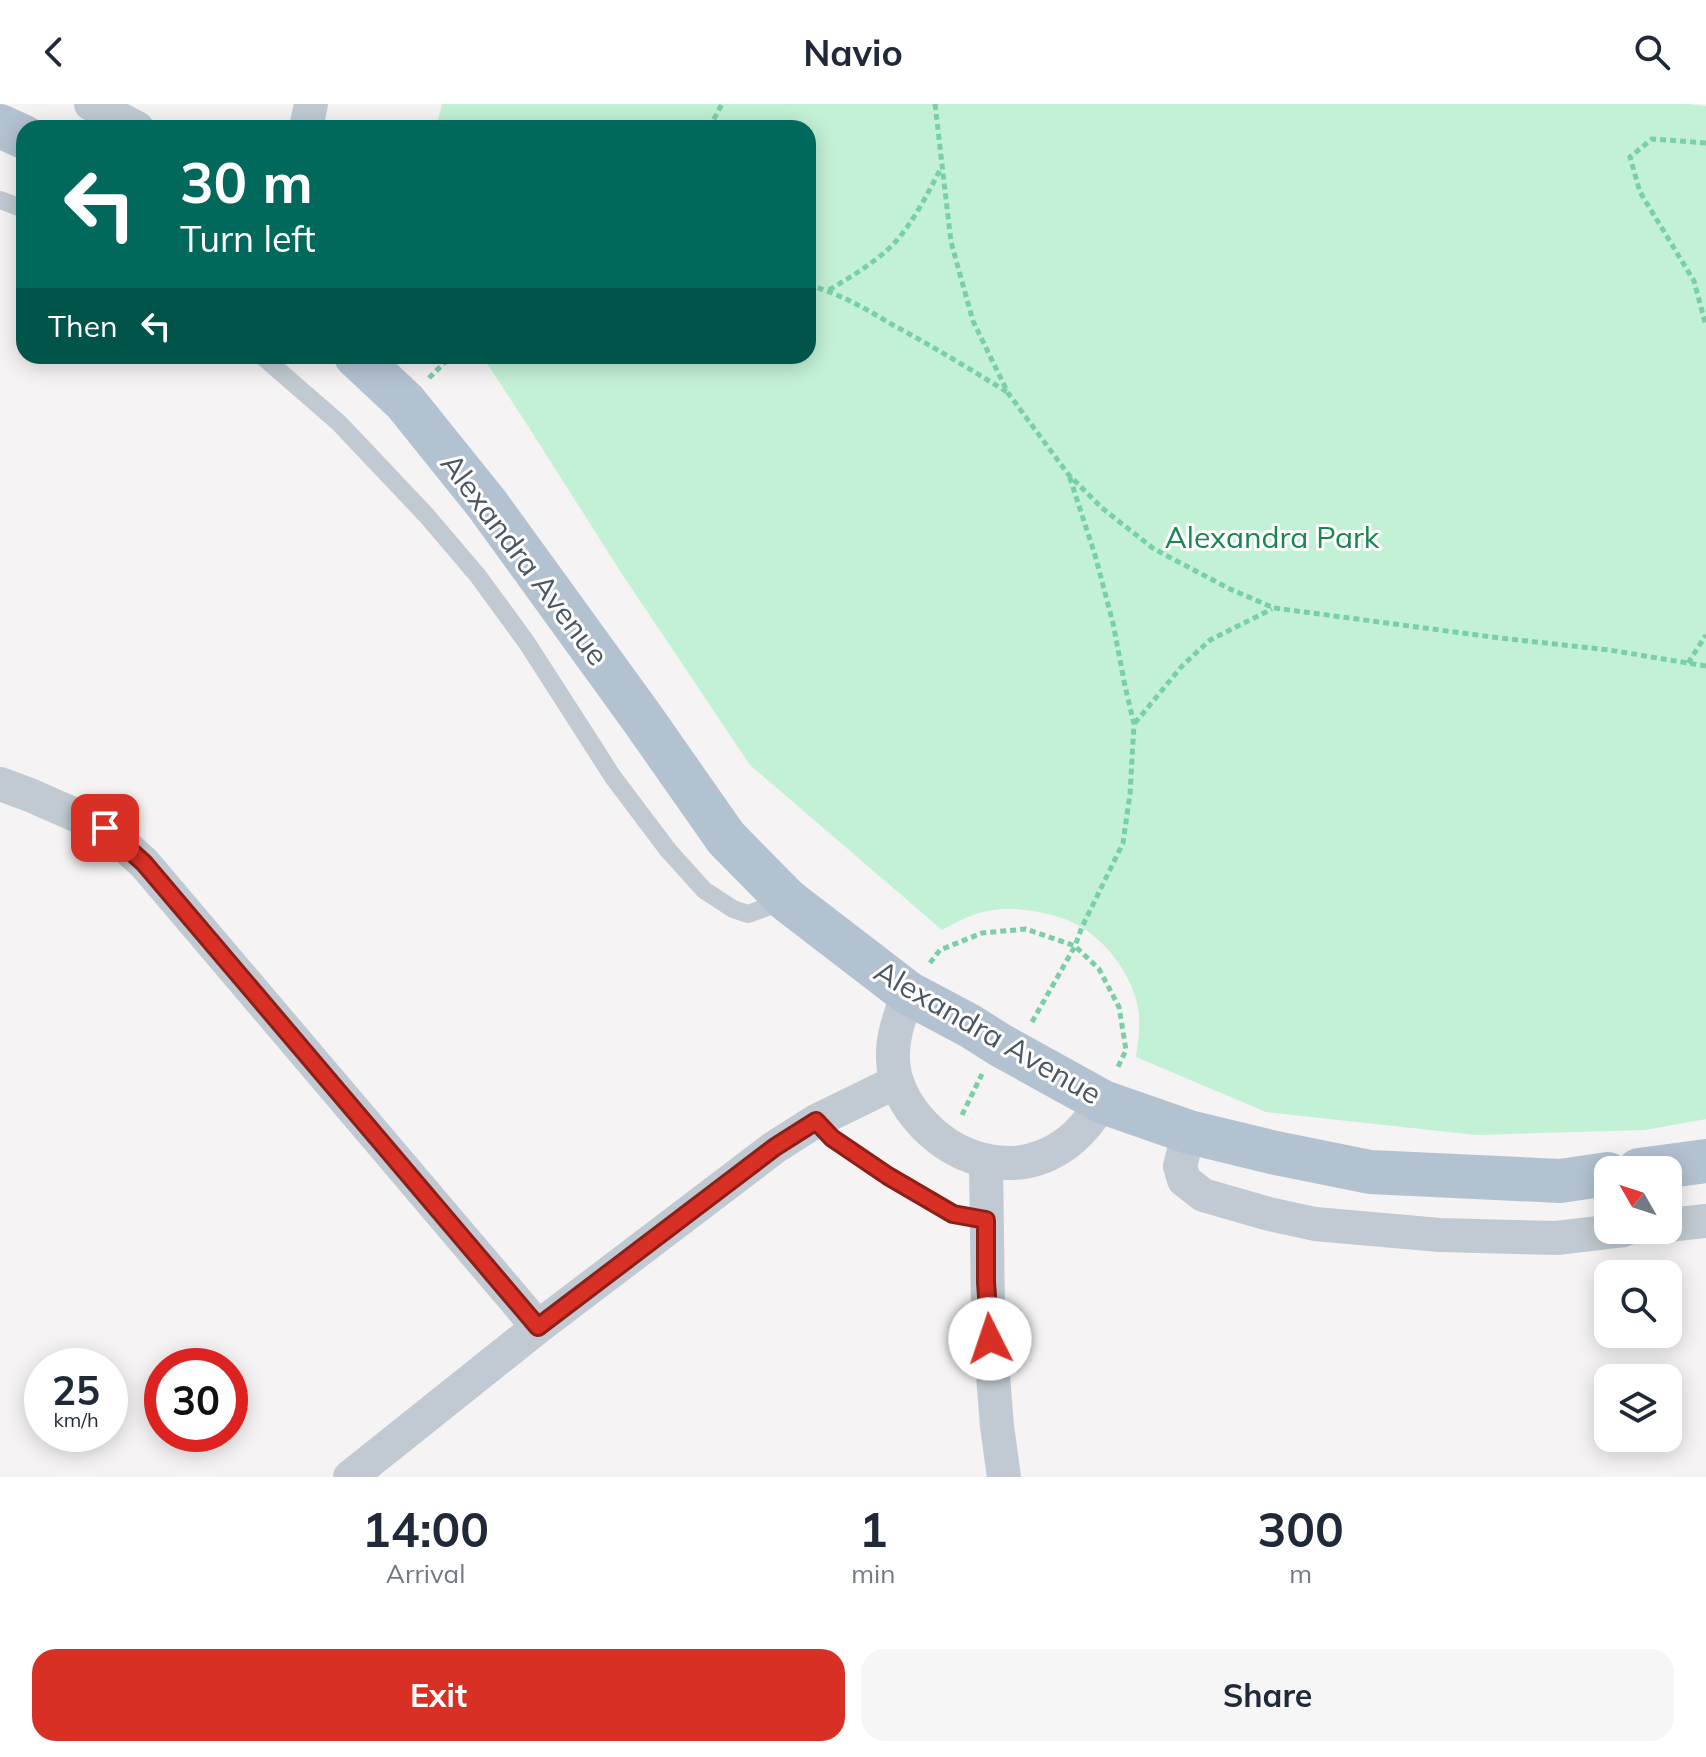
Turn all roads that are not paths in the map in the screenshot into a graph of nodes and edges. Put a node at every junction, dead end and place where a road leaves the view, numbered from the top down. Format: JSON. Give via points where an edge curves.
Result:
{"nodes":[{"id":1,"x":91,"y":104,"type":"edge"},
{"id":2,"x":122,"y":120,"type":"edge"},
{"id":3,"x":271,"y":364,"type":"edge"},
{"id":4,"x":365,"y":364,"type":"edge"},
{"id":5,"x":0,"y":784,"type":"edge"},
{"id":6,"x":787,"y":900,"type":"junction"},
{"id":7,"x":908,"y":993,"type":"junction"},
{"id":8,"x":896,"y":1082,"type":"junction"},
{"id":9,"x":1103,"y":1102,"type":"junction"},
{"id":10,"x":816,"y":1121,"type":"junction"},
{"id":11,"x":1189,"y":1132,"type":"junction"},
{"id":12,"x":1706,"y":1161,"type":"edge"},
{"id":13,"x":986,"y":1162,"type":"junction"},
{"id":14,"x":1682,"y":1164,"type":"edge"},
{"id":15,"x":1594,"y":1176,"type":"edge"},
{"id":16,"x":986,"y":1220,"type":"junction"},
{"id":17,"x":1706,"y":1221,"type":"edge"},
{"id":18,"x":1682,"y":1224,"type":"edge"},
{"id":19,"x":1594,"y":1234,"type":"edge"},
{"id":20,"x":538,"y":1327,"type":"junction"},
{"id":21,"x":350,"y":1477,"type":"edge"},
{"id":22,"x":1004,"y":1477,"type":"edge"}],
"edges":[{"from":1,"to":2,"type":"street"},
{"from":3,"to":6,"type":"lane","via":[[339,423],[478,576],[613,777],[704,890],[748,914]]},
{"from":4,"to":6,"type":"main road","name":"Alexandra Avenue","via":[[405,402],[487,504],[726,838]]},
{"from":5,"to":20,"type":"street","via":[[105,828],[144,863]]},
{"from":6,"to":7,"type":"main road","name":"Alexandra Avenue"},
{"from":7,"to":8,"type":"street","via":[[893,1038]]},
{"from":7,"to":9,"type":"main road","name":"Alexandra Avenue"},
{"from":8,"to":10,"type":"street"},
{"from":8,"to":13,"type":"street","via":[[918,1120],[947,1145]]},
{"from":9,"to":11,"type":"main road","name":"Alexandra Avenue"},
{"from":9,"to":13,"type":"street","via":[[1065,1145],[1036,1158]]},
{"from":10,"to":16,"type":"lane","via":[[832,1138],[953,1214]]},
{"from":10,"to":20,"type":"street"},
{"from":11,"to":15,"type":"main road","name":"Alexandra Avenue","via":[[1370,1172],[1560,1181]]},
{"from":11,"to":19,"type":"street","via":[[1180,1166],[1184,1180],[1203,1195],[1269,1214],[1315,1224],[1440,1235],[1556,1238]]},
{"from":12,"to":14,"type":"main road"},
{"from":13,"to":16,"type":"street"},
{"from":16,"to":22,"type":"street","via":[[988,1312]]},
{"from":17,"to":18,"type":"street"},
{"from":20,"to":21,"type":"street"}]}
